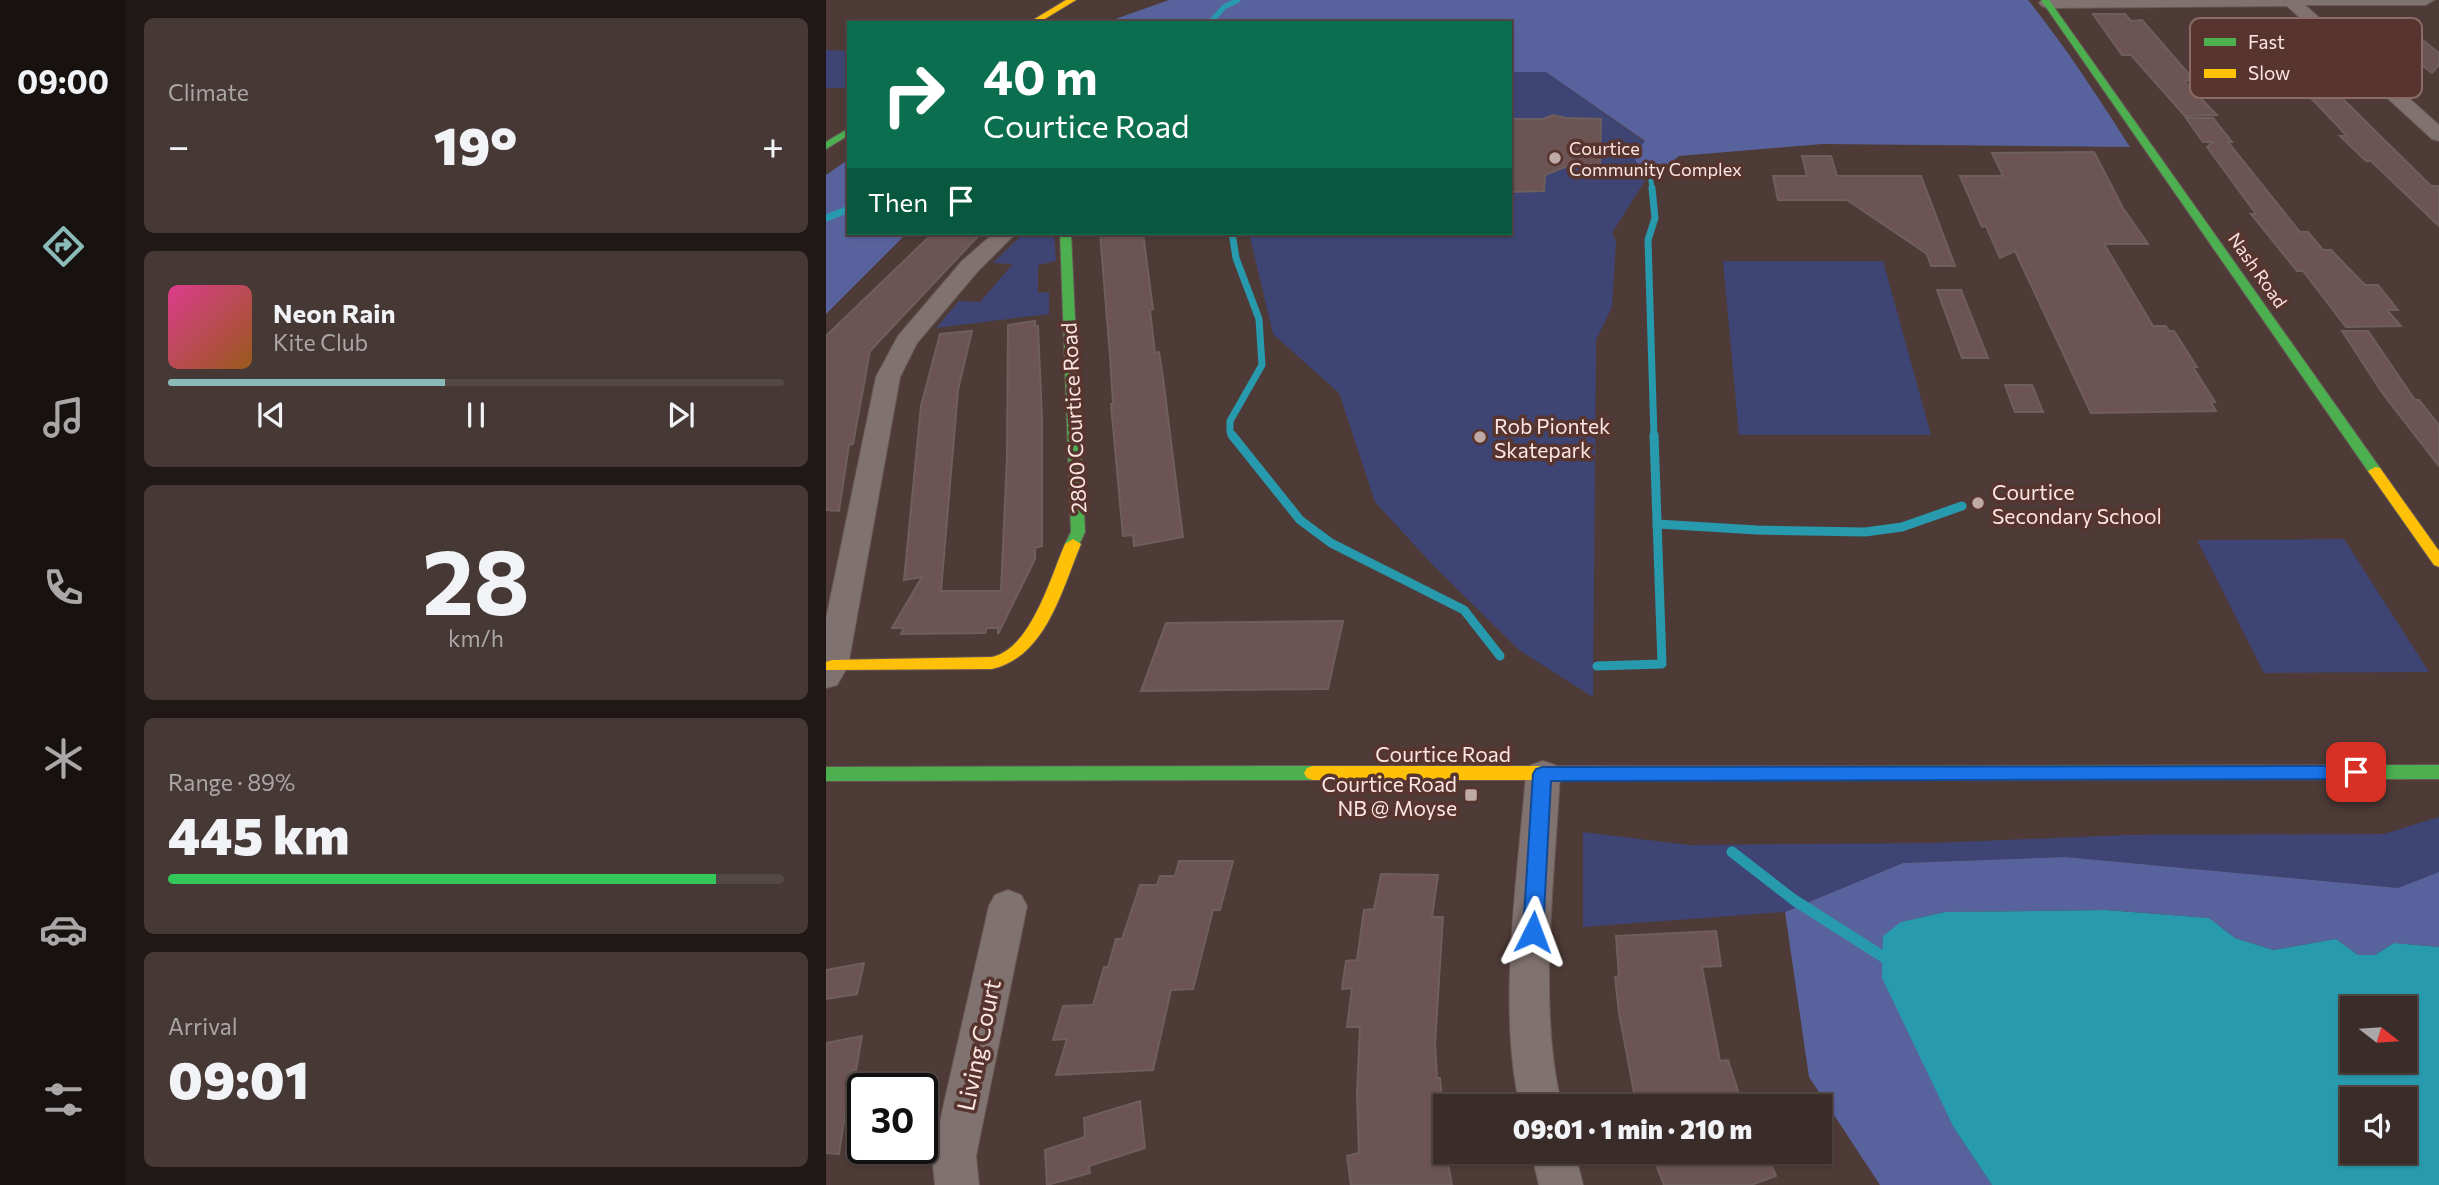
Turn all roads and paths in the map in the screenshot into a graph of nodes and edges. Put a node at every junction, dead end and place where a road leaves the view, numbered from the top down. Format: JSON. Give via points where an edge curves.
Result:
{"nodes":[{"id":1,"x":1072,"y":0,"type":"edge"},
{"id":2,"x":2290,"y":0,"type":"edge"},
{"id":3,"x":2426,"y":0,"type":"edge"},
{"id":4,"x":2046,"y":1,"type":"edge"},
{"id":5,"x":2310,"y":18,"type":"edge"},
{"id":6,"x":1035,"y":21,"type":"edge"},
{"id":7,"x":2398,"y":98,"type":"edge"},
{"id":8,"x":847,"y":132,"type":"edge"},
{"id":9,"x":2439,"y":135,"type":"edge"},
{"id":10,"x":826,"y":146,"type":"edge"},
{"id":11,"x":1004,"y":235,"type":"edge"},
{"id":12,"x":1065,"y":235,"type":"edge"},
{"id":13,"x":2439,"y":562,"type":"edge"},
{"id":14,"x":829,"y":672,"type":"edge"},
{"id":15,"x":2439,"y":772,"type":"edge"},
{"id":16,"x":826,"y":774,"type":"edge"},
{"id":17,"x":1542,"y":774,"type":"junction"},
{"id":18,"x":1008,"y":906,"type":"dead end"},
{"id":19,"x":1538,"y":1094,"type":"edge"},
{"id":20,"x":1556,"y":1164,"type":"edge"},
{"id":21,"x":957,"y":1185,"type":"edge"},
{"id":22,"x":1561,"y":1185,"type":"edge"}],
"edges":[{"from":1,"to":6,"type":"street"},
{"from":2,"to":3,"type":"street"},
{"from":2,"to":4,"type":"street"},
{"from":2,"to":5,"type":"street"},
{"from":4,"to":13,"type":"street","name":"Nash Road"},
{"from":7,"to":9,"type":"street"},
{"from":8,"to":10,"type":"street"},
{"from":11,"to":14,"type":"street","name":"2800 Courtice Road","via":[[970,266],[905,341],[888,377]]},
{"from":12,"to":14,"type":"street","name":"2800 Courtice Road","via":[[1078,532],[1040,618],[1009,658],[992,663]]},
{"from":15,"to":17,"type":"street","name":"Courtice Road"},
{"from":16,"to":17,"type":"street","name":"Courtice Road"},
{"from":17,"to":19,"type":"street","via":[[1530,980]]},
{"from":18,"to":21,"type":"street","name":"Living Court","via":[[954,1156]]},
{"from":20,"to":22,"type":"street"}]}
